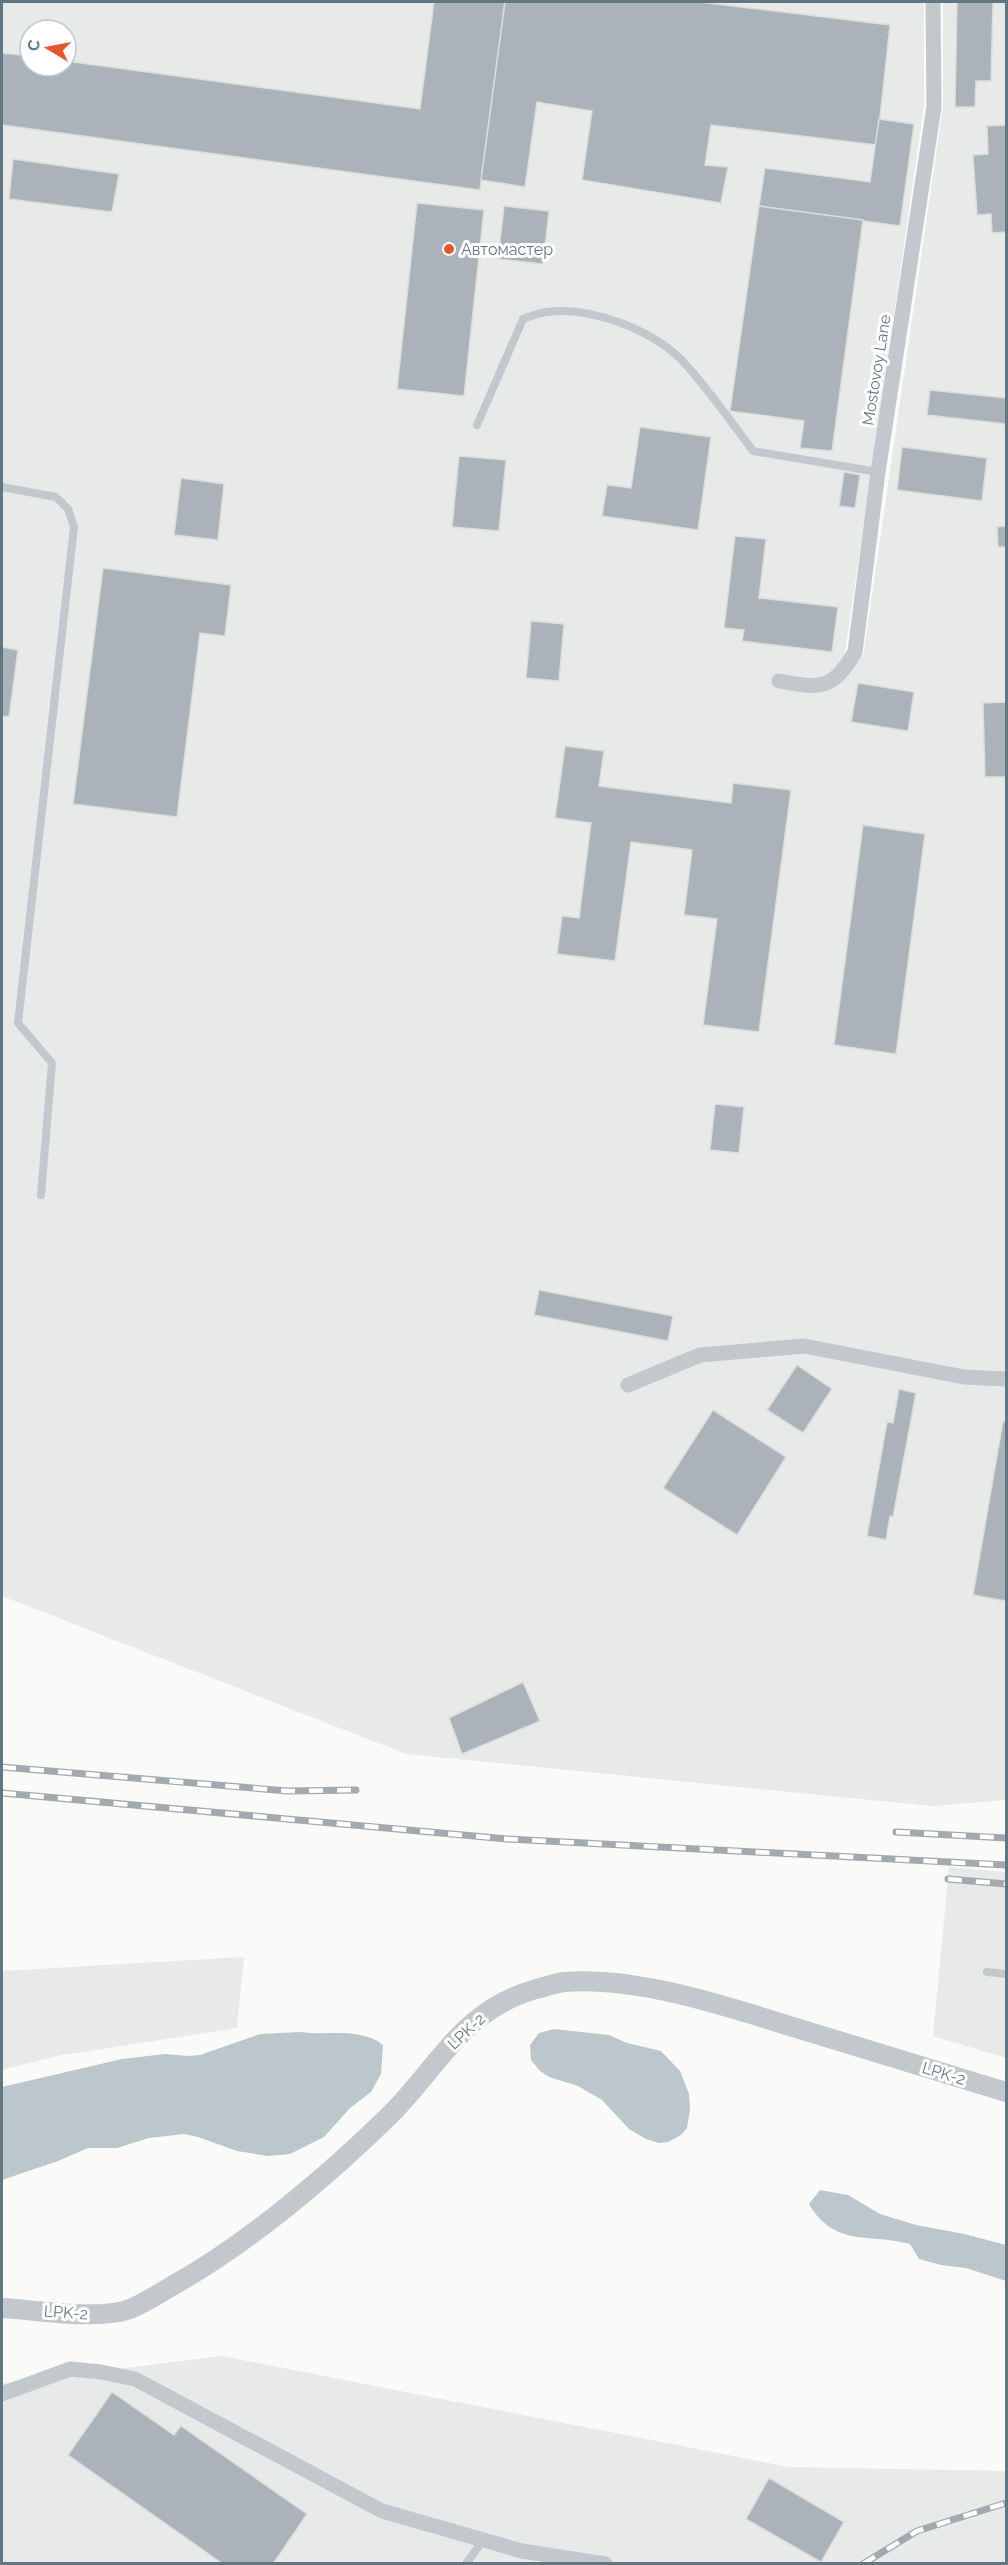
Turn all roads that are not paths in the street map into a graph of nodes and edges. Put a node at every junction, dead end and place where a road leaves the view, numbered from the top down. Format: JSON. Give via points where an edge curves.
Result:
{"nodes":[{"id":1,"x":933,"y":2,"type":"edge"},
{"id":2,"x":477,"y":425,"type":"dead end"},
{"id":3,"x":878,"y":472,"type":"junction"},
{"id":4,"x":2,"y":487,"type":"edge"},
{"id":5,"x":779,"y":681,"type":"dead end"},
{"id":6,"x":40,"y":1195,"type":"dead end"},
{"id":7,"x":1006,"y":1379,"type":"edge"},
{"id":8,"x":628,"y":1385,"type":"dead end"},
{"id":9,"x":987,"y":1972,"type":"dead end"},
{"id":10,"x":1006,"y":1974,"type":"edge"},
{"id":11,"x":1006,"y":2092,"type":"edge"},
{"id":12,"x":2,"y":2308,"type":"edge"},
{"id":13,"x":2,"y":2394,"type":"edge"},
{"id":14,"x":483,"y":2540,"type":"junction"},
{"id":15,"x":466,"y":2564,"type":"edge"},
{"id":16,"x":605,"y":2564,"type":"edge"}],
"edges":[{"from":1,"to":3,"type":"street","name":"Mostovoy Lane","via":[[934,107]]},
{"from":2,"to":3,"type":"lane","via":[[524,319],[544,312],[568,312],[627,325],[658,342],[687,365],[753,451]]},
{"from":3,"to":5,"type":"street","name":"Mostovoy Lane","via":[[855,652],[842,673],[826,685]]},
{"from":4,"to":6,"type":"lane","via":[[57,496],[68,509],[74,527],[18,1023],[52,1063]]},
{"from":7,"to":8,"type":"street","via":[[964,1377],[804,1346],[700,1355]]},
{"from":9,"to":10,"type":"lane"},
{"from":11,"to":12,"type":"street","name":"LPK-2","via":[[720,2005],[643,1988],[561,1982],[524,1993],[478,2017],[360,2143],[275,2215],[184,2280],[126,2310],[97,2314]]},
{"from":13,"to":14,"type":"street","via":[[70,2369],[135,2379],[382,2511]]},
{"from":14,"to":15,"type":"lane"},
{"from":14,"to":16,"type":"street","via":[[522,2551]]}]}
